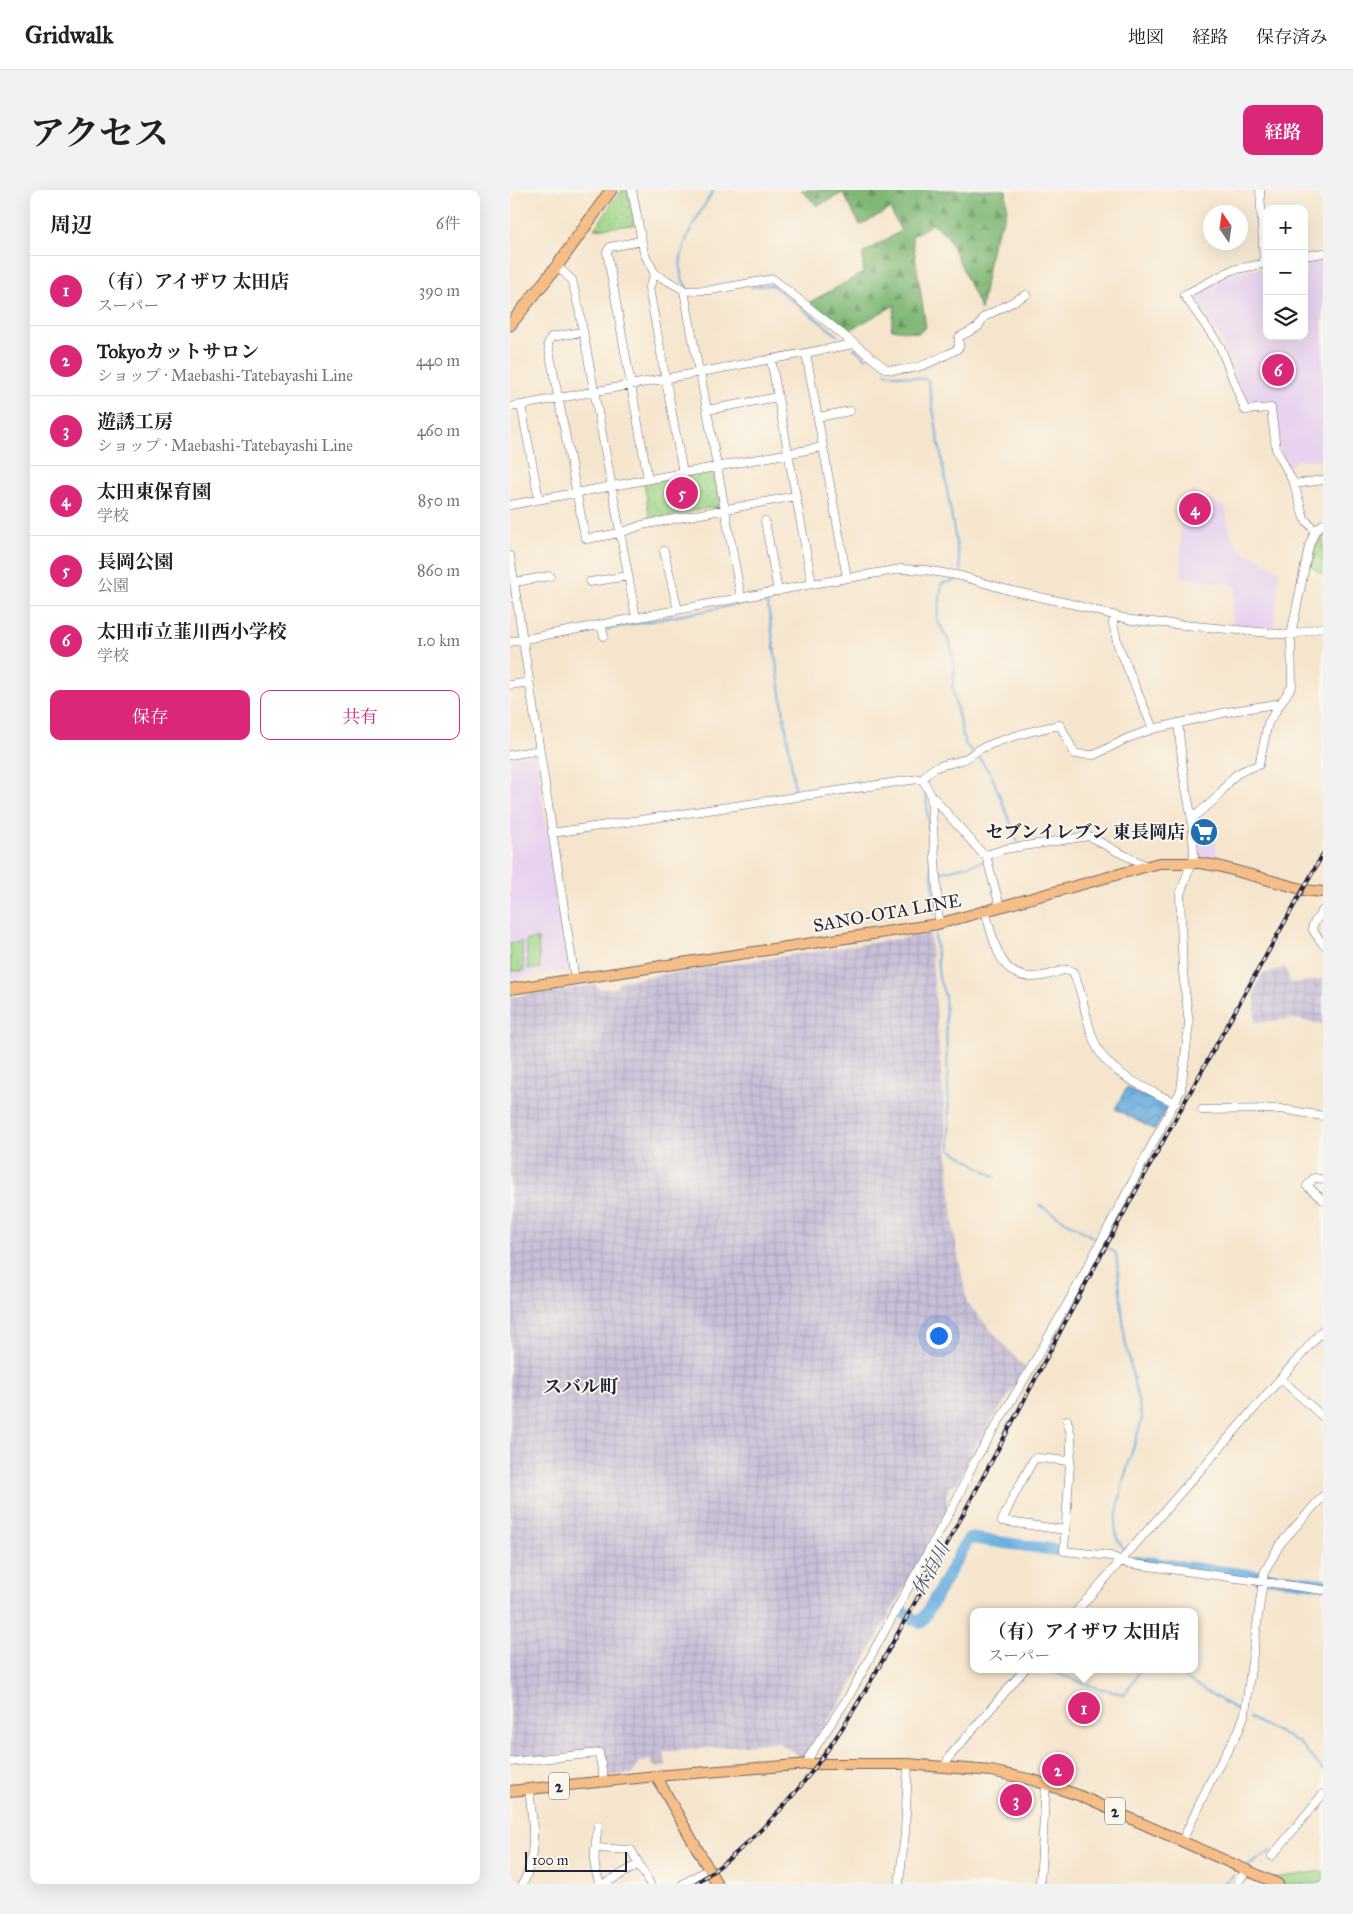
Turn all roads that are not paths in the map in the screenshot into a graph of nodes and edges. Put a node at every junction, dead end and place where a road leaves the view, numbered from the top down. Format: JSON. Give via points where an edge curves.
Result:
{"nodes":[{"id":1,"x":611,"y":190,"type":"edge"},
{"id":2,"x":632,"y":190,"type":"edge"},
{"id":3,"x":1260,"y":190,"type":"edge"},
{"id":4,"x":642,"y":241,"type":"junction"},
{"id":5,"x":1264,"y":250,"type":"edge"},
{"id":6,"x":1323,"y":253,"type":"edge"},
{"id":7,"x":1308,"y":255,"type":"edge"},
{"id":8,"x":1263,"y":263,"type":"edge"},
{"id":9,"x":557,"y":266,"type":"junction"},
{"id":10,"x":655,"y":274,"type":"junction"},
{"id":11,"x":684,"y":292,"type":"junction"},
{"id":12,"x":1026,"y":295,"type":"dead end"},
{"id":13,"x":510,"y":325,"type":"edge"},
{"id":14,"x":582,"y":332,"type":"junction"},
{"id":15,"x":854,"y":344,"type":"junction"},
{"id":16,"x":806,"y":353,"type":"junction"},
{"id":17,"x":771,"y":359,"type":"junction"},
{"id":18,"x":700,"y":372,"type":"junction"},
{"id":19,"x":666,"y":378,"type":"junction"},
{"id":20,"x":631,"y":384,"type":"junction"},
{"id":21,"x":593,"y":391,"type":"junction"},
{"id":22,"x":778,"y":396,"type":"junction"},
{"id":23,"x":558,"y":398,"type":"junction"},
{"id":24,"x":521,"y":405,"type":"junction"},
{"id":25,"x":510,"y":407,"type":"edge"},
{"id":26,"x":707,"y":410,"type":"junction"},
{"id":27,"x":850,"y":411,"type":"dead end"},
{"id":28,"x":818,"y":417,"type":"junction"},
{"id":29,"x":823,"y":447,"type":"junction"},
{"id":30,"x":788,"y":453,"type":"junction"},
{"id":31,"x":718,"y":466,"type":"junction"},
{"id":32,"x":683,"y":473,"type":"junction"},
{"id":33,"x":648,"y":479,"type":"junction"},
{"id":34,"x":1323,"y":480,"type":"edge"},
{"id":35,"x":1294,"y":484,"type":"junction"},
{"id":36,"x":611,"y":486,"type":"junction"},
{"id":37,"x":576,"y":492,"type":"junction"},
{"id":38,"x":796,"y":496,"type":"junction"},
{"id":39,"x":540,"y":499,"type":"junction"},
{"id":40,"x":510,"y":505,"type":"edge"},
{"id":41,"x":725,"y":509,"type":"junction"},
{"id":42,"x":765,"y":521,"type":"dead end"},
{"id":43,"x":1323,"y":524,"type":"edge"},
{"id":44,"x":1315,"y":531,"type":"junction"},
{"id":45,"x":620,"y":533,"type":"junction"},
{"id":46,"x":664,"y":551,"type":"dead end"},
{"id":47,"x":510,"y":556,"type":"edge"},
{"id":48,"x":550,"y":576,"type":"dead end"},
{"id":49,"x":628,"y":576,"type":"junction"},
{"id":50,"x":847,"y":578,"type":"junction"},
{"id":51,"x":514,"y":582,"type":"junction"},
{"id":52,"x":590,"y":582,"type":"dead end"},
{"id":53,"x":812,"y":584,"type":"junction"},
{"id":54,"x":778,"y":591,"type":"junction"},
{"id":55,"x":741,"y":598,"type":"junction"},
{"id":56,"x":678,"y":610,"type":"junction"},
{"id":57,"x":1114,"y":616,"type":"junction"},
{"id":58,"x":636,"y":618,"type":"junction"},
{"id":59,"x":601,"y":624,"type":"junction"},
{"id":60,"x":1323,"y":626,"type":"edge"},
{"id":61,"x":1291,"y":635,"type":"junction"},
{"id":62,"x":604,"y":636,"type":"dead end"},
{"id":63,"x":524,"y":640,"type":"junction"},
{"id":64,"x":510,"y":642,"type":"edge"},
{"id":65,"x":530,"y":682,"type":"junction"},
{"id":66,"x":510,"y":685,"type":"edge"},
{"id":67,"x":1281,"y":703,"type":"junction"},
{"id":68,"x":1178,"y":723,"type":"junction"},
{"id":69,"x":1153,"y":729,"type":"junction"},
{"id":70,"x":540,"y":750,"type":"junction"},
{"id":71,"x":510,"y":755,"type":"edge"},
{"id":72,"x":923,"y":780,"type":"junction"},
{"id":73,"x":931,"y":795,"type":"junction"},
{"id":74,"x":1192,"y":820,"type":"junction"},
{"id":75,"x":552,"y":832,"type":"junction"},
{"id":76,"x":987,"y":858,"type":"junction"},
{"id":77,"x":1192,"y":863,"type":"junction"},
{"id":78,"x":1148,"y":866,"type":"junction"},
{"id":79,"x":1323,"y":892,"type":"edge"},
{"id":80,"x":1000,"y":907,"type":"junction"},
{"id":81,"x":1323,"y":910,"type":"edge"},
{"id":82,"x":985,"y":911,"type":"junction"},
{"id":83,"x":939,"y":924,"type":"junction"},
{"id":84,"x":1323,"y":944,"type":"edge"},
{"id":85,"x":575,"y":980,"type":"junction"},
{"id":86,"x":510,"y":989,"type":"edge"},
{"id":87,"x":1174,"y":1104,"type":"junction"},
{"id":88,"x":1202,"y":1110,"type":"dead end"},
{"id":89,"x":1323,"y":1116,"type":"edge"},
{"id":90,"x":1323,"y":1179,"type":"edge"},
{"id":91,"x":1323,"y":1200,"type":"edge"},
{"id":92,"x":1323,"y":1330,"type":"edge"},
{"id":93,"x":1281,"y":1379,"type":"junction"},
{"id":94,"x":1323,"y":1417,"type":"edge"},
{"id":95,"x":1067,"y":1420,"type":"dead end"},
{"id":96,"x":1070,"y":1461,"type":"junction"},
{"id":97,"x":1323,"y":1496,"type":"edge"},
{"id":98,"x":1065,"y":1530,"type":"junction"},
{"id":99,"x":1121,"y":1561,"type":"junction"},
{"id":100,"x":1263,"y":1578,"type":"junction"},
{"id":101,"x":1323,"y":1590,"type":"edge"},
{"id":102,"x":1080,"y":1608,"type":"edge"},
{"id":103,"x":1022,"y":1673,"type":"edge"},
{"id":104,"x":510,"y":1762,"type":"edge"},
{"id":105,"x":808,"y":1764,"type":"junction"},
{"id":106,"x":908,"y":1764,"type":"junction"},
{"id":107,"x":944,"y":1767,"type":"junction"},
{"id":108,"x":653,"y":1776,"type":"junction"},
{"id":109,"x":604,"y":1781,"type":"junction"},
{"id":110,"x":1046,"y":1783,"type":"junction"},
{"id":111,"x":529,"y":1788,"type":"junction"},
{"id":112,"x":510,"y":1791,"type":"edge"},
{"id":113,"x":1323,"y":1794,"type":"edge"},
{"id":114,"x":598,"y":1826,"type":"dead end"},
{"id":115,"x":1182,"y":1841,"type":"junction"},
{"id":116,"x":596,"y":1848,"type":"junction"},
{"id":117,"x":1272,"y":1856,"type":"dead end"},
{"id":118,"x":639,"y":1864,"type":"junction"},
{"id":119,"x":1246,"y":1870,"type":"junction"},
{"id":120,"x":702,"y":1873,"type":"junction"},
{"id":121,"x":523,"y":1884,"type":"edge"},
{"id":122,"x":603,"y":1884,"type":"edge"},
{"id":123,"x":650,"y":1884,"type":"edge"},
{"id":124,"x":682,"y":1884,"type":"edge"},
{"id":125,"x":710,"y":1884,"type":"edge"},
{"id":126,"x":717,"y":1884,"type":"edge"},
{"id":127,"x":899,"y":1884,"type":"edge"},
{"id":128,"x":1040,"y":1884,"type":"edge"},
{"id":129,"x":1237,"y":1884,"type":"edge"},
{"id":130,"x":1278,"y":1884,"type":"edge"}],
"edges":[{"from":1,"to":9,"type":"highway"},
{"from":2,"to":4,"type":"street"},
{"from":3,"to":5,"type":"street"},
{"from":4,"to":10,"type":"street","via":[[644,253]]},
{"from":4,"to":20,"type":"street","via":[[610,247],[606,252]]},
{"from":6,"to":7,"type":"street"},
{"from":8,"to":35,"type":"street","via":[[1232,270],[1184,295],[1220,346],[1245,410],[1271,408],[1276,449]]},
{"from":9,"to":13,"type":"highway"},
{"from":9,"to":14,"type":"street","via":[[572,280]]},
{"from":10,"to":11,"type":"street"},
{"from":10,"to":19,"type":"street","via":[[649,288]]},
{"from":11,"to":15,"type":"street","via":[[773,279]]},
{"from":11,"to":18,"type":"street"},
{"from":12,"to":15,"type":"street","via":[[984,317],[978,327],[959,337],[959,347],[922,367],[886,369]]},
{"from":14,"to":21,"type":"street"},
{"from":14,"to":23,"type":"street","via":[[548,340]]},
{"from":15,"to":16,"type":"street"},
{"from":16,"to":17,"type":"street"},
{"from":16,"to":28,"type":"street"},
{"from":17,"to":18,"type":"street"},
{"from":17,"to":22,"type":"street"},
{"from":18,"to":19,"type":"street"},
{"from":18,"to":26,"type":"street"},
{"from":19,"to":20,"type":"street"},
{"from":19,"to":32,"type":"street"},
{"from":20,"to":21,"type":"street"},
{"from":20,"to":33,"type":"street"},
{"from":21,"to":23,"type":"street"},
{"from":21,"to":36,"type":"street"},
{"from":22,"to":26,"type":"street"},
{"from":22,"to":30,"type":"street"},
{"from":23,"to":24,"type":"street"},
{"from":23,"to":37,"type":"street"},
{"from":24,"to":25,"type":"street"},
{"from":24,"to":39,"type":"street"},
{"from":26,"to":31,"type":"street"},
{"from":27,"to":28,"type":"street"},
{"from":28,"to":29,"type":"street"},
{"from":29,"to":30,"type":"street"},
{"from":29,"to":50,"type":"street"},
{"from":30,"to":31,"type":"street"},
{"from":30,"to":38,"type":"street"},
{"from":31,"to":32,"type":"street"},
{"from":31,"to":41,"type":"street"},
{"from":32,"to":33,"type":"street"},
{"from":33,"to":36,"type":"street"},
{"from":34,"to":35,"type":"street"},
{"from":35,"to":44,"type":"street","via":[[1304,518]]},
{"from":36,"to":37,"type":"street"},
{"from":36,"to":45,"type":"street"},
{"from":37,"to":39,"type":"street"},
{"from":37,"to":45,"type":"street","via":[[584,537]]},
{"from":38,"to":41,"type":"street"},
{"from":38,"to":53,"type":"street"},
{"from":39,"to":40,"type":"street"},
{"from":41,"to":45,"type":"street"},
{"from":41,"to":55,"type":"street"},
{"from":42,"to":54,"type":"street"},
{"from":43,"to":44,"type":"street"},
{"from":44,"to":61,"type":"street"},
{"from":45,"to":49,"type":"street"},
{"from":46,"to":56,"type":"street"},
{"from":47,"to":51,"type":"street"},
{"from":48,"to":51,"type":"street"},
{"from":49,"to":52,"type":"street"},
{"from":49,"to":58,"type":"street"},
{"from":50,"to":53,"type":"street"},
{"from":50,"to":57,"type":"street","via":[[887,571],[925,570],[961,576]]},
{"from":51,"to":63,"type":"street"},
{"from":53,"to":54,"type":"street"},
{"from":54,"to":55,"type":"street"},
{"from":55,"to":56,"type":"street"},
{"from":56,"to":58,"type":"street"},
{"from":57,"to":61,"type":"street"},
{"from":57,"to":69,"type":"street","via":[[1118,645]]},
{"from":58,"to":59,"type":"street"},
{"from":59,"to":62,"type":"street"},
{"from":59,"to":63,"type":"street"},
{"from":60,"to":61,"type":"street"},
{"from":61,"to":67,"type":"street","via":[[1292,686]]},
{"from":63,"to":64,"type":"street"},
{"from":63,"to":65,"type":"street"},
{"from":65,"to":66,"type":"street"},
{"from":65,"to":70,"type":"street"},
{"from":67,"to":68,"type":"street"},
{"from":67,"to":74,"type":"street","via":[[1268,723],[1259,765],[1231,777],[1215,800]]},
{"from":68,"to":69,"type":"street"},
{"from":68,"to":74,"type":"street"},
{"from":69,"to":72,"type":"street","via":[[1094,755],[1075,754],[1060,725],[980,749],[962,760],[944,764],[927,773]]},
{"from":70,"to":71,"type":"street"},
{"from":70,"to":75,"type":"street"},
{"from":72,"to":73,"type":"street"},
{"from":72,"to":75,"type":"street"},
{"from":73,"to":76,"type":"street"},
{"from":73,"to":83,"type":"street"},
{"from":74,"to":77,"type":"street"},
{"from":75,"to":85,"type":"street"},
{"from":76,"to":78,"type":"street","via":[[1005,849],[1089,836]]},
{"from":76,"to":80,"type":"street"},
{"from":77,"to":78,"type":"main road","name":"SANO-OTA LINE"},
{"from":77,"to":79,"type":"main road","name":"SANO-OTA LINE","via":[[1218,866],[1303,890]]},
{"from":77,"to":87,"type":"street","via":[[1180,894],[1189,1024],[1181,1090]]},
{"from":78,"to":80,"type":"main road","name":"SANO-OTA LINE"},
{"from":80,"to":82,"type":"main road","name":"SANO-OTA LINE"},
{"from":81,"to":84,"type":"street","via":[[1312,923],[1312,930]]},
{"from":82,"to":83,"type":"main road","name":"SANO-OTA LINE"},
{"from":82,"to":87,"type":"street","via":[[1000,960],[1022,975],[1038,978],[1066,969],[1073,972],[1093,1040],[1102,1057],[1123,1075]]},
{"from":83,"to":85,"type":"main road","name":"SANO-OTA LINE"},
{"from":85,"to":86,"type":"main road","name":"SANO-OTA LINE"},
{"from":87,"to":105,"type":"street","via":[[1104,1238],[974,1462],[849,1696],[809,1757]]},
{"from":88,"to":89,"type":"street","via":[[1281,1109]]},
{"from":90,"to":91,"type":"street","via":[[1314,1178],[1307,1186]]},
{"from":92,"to":93,"type":"street"},
{"from":93,"to":94,"type":"street"},
{"from":93,"to":99,"type":"street"},
{"from":95,"to":96,"type":"street","via":[[1071,1435]]},
{"from":96,"to":98,"type":"street"},
{"from":96,"to":98,"type":"street","via":[[1035,1458],[1002,1521]]},
{"from":97,"to":100,"type":"street","via":[[1280,1544]]},
{"from":98,"to":99,"type":"street","via":[[1064,1551],[1111,1556]]},
{"from":99,"to":100,"type":"street"},
{"from":99,"to":102,"type":"street"},
{"from":100,"to":101,"type":"street"},
{"from":100,"to":115,"type":"street","via":[[1245,1713]]},
{"from":103,"to":107,"type":"street"},
{"from":104,"to":109,"type":"street","via":[[599,1752]]},
{"from":105,"to":106,"type":"main road","number":"2"},
{"from":105,"to":108,"type":"main road","number":"2"},
{"from":106,"to":107,"type":"main road","number":"2"},
{"from":106,"to":127,"type":"street"},
{"from":107,"to":110,"type":"main road","number":"2","via":[[991,1771]]},
{"from":108,"to":109,"type":"main road","number":"2"},
{"from":108,"to":120,"type":"main road"},
{"from":108,"to":126,"type":"main road"},
{"from":109,"to":111,"type":"main road","number":"2"},
{"from":110,"to":115,"type":"main road","number":"2"},
{"from":110,"to":128,"type":"street"},
{"from":111,"to":112,"type":"main road","number":"2"},
{"from":111,"to":121,"type":"street","via":[[534,1839],[532,1858]]},
{"from":113,"to":117,"type":"street"},
{"from":114,"to":116,"type":"street"},
{"from":115,"to":119,"type":"main road","number":"2"},
{"from":116,"to":118,"type":"street","via":[[631,1850]]},
{"from":116,"to":122,"type":"street","via":[[595,1870]]},
{"from":118,"to":122,"type":"street"},
{"from":118,"to":123,"type":"street"},
{"from":119,"to":129,"type":"street"},
{"from":119,"to":130,"type":"main road","number":"2"},
{"from":120,"to":124,"type":"street"},
{"from":120,"to":125,"type":"main road"}]}
